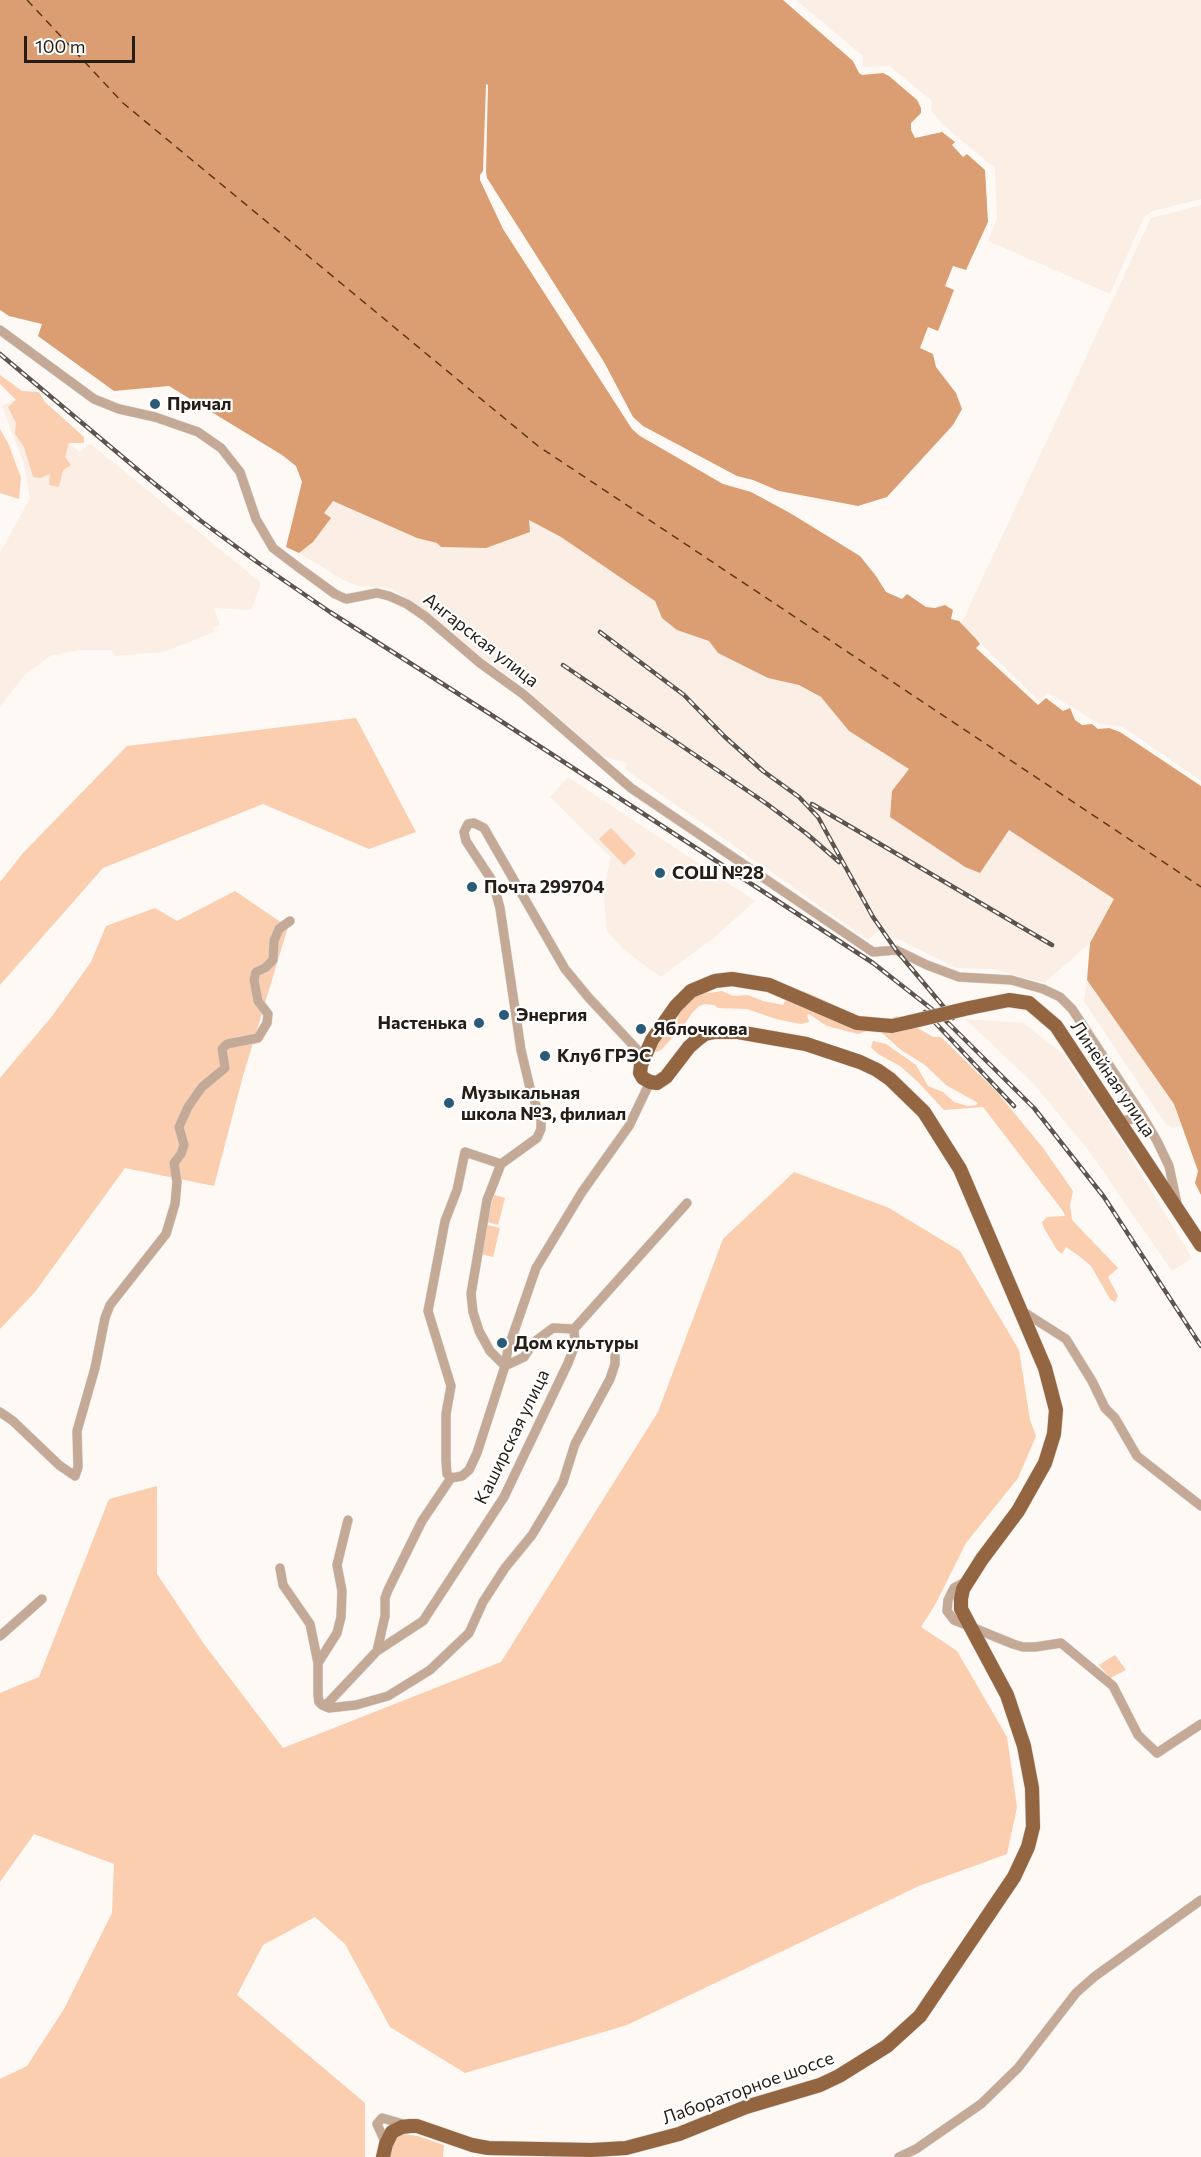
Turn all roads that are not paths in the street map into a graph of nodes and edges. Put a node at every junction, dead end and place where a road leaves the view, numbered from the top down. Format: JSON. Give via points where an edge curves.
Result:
{"nodes":[{"id":1,"x":0,"y":330,"type":"edge"},
{"id":2,"x":290,"y":921,"type":"dead end"},
{"id":3,"x":644,"y":1057,"type":"junction"},
{"id":4,"x":650,"y":1082,"type":"junction"},
{"id":5,"x":1140,"y":1112,"type":"junction"},
{"id":6,"x":1120,"y":1121,"type":"junction"},
{"id":7,"x":501,"y":1164,"type":"junction"},
{"id":8,"x":687,"y":1203,"type":"dead end"},
{"id":9,"x":1178,"y":1209,"type":"junction"},
{"id":10,"x":1201,"y":1245,"type":"edge"},
{"id":11,"x":1021,"y":1310,"type":"junction"},
{"id":12,"x":574,"y":1329,"type":"junction"},
{"id":13,"x":615,"y":1356,"type":"dead end"},
{"id":14,"x":505,"y":1366,"type":"junction"},
{"id":15,"x":0,"y":1412,"type":"edge"},
{"id":16,"x":451,"y":1478,"type":"junction"},
{"id":17,"x":1201,"y":1506,"type":"edge"},
{"id":18,"x":348,"y":1520,"type":"dead end"},
{"id":19,"x":280,"y":1568,"type":"dead end"},
{"id":20,"x":42,"y":1599,"type":"dead end"},
{"id":21,"x":972,"y":1630,"type":"junction"},
{"id":22,"x":0,"y":1636,"type":"edge"},
{"id":23,"x":377,"y":1651,"type":"junction"},
{"id":24,"x":318,"y":1663,"type":"junction"},
{"id":25,"x":325,"y":1704,"type":"junction"},
{"id":26,"x":1201,"y":1724,"type":"edge"},
{"id":27,"x":1201,"y":1900,"type":"edge"},
{"id":28,"x":384,"y":2151,"type":"edge"},
{"id":29,"x":899,"y":2157,"type":"edge"}],
"edges":[{"from":1,"to":5,"type":"street","name":"Ангарская улица","via":[[94,399],[198,432],[221,448],[240,472],[256,519],[273,548],[346,599],[377,593],[407,604],[523,694],[631,788],[873,952],[896,950],[967,978],[1011,980],[1060,998],[1072,1009]]},
{"from":2,"to":15,"type":"street","via":[[279,929],[273,960],[256,972],[254,980],[258,1001],[268,1014],[267,1023],[258,1038],[227,1044],[222,1049],[225,1068],[202,1087],[188,1107],[179,1127],[184,1145],[174,1163],[175,1204],[166,1234],[110,1305],[76,1431],[75,1476]]},
{"from":3,"to":4,"type":"main road","via":[[640,1073]]},
{"from":3,"to":6,"type":"main road","name":"Линейная улица","bridge":true,"via":[[683,998],[704,984],[732,979],[770,985],[857,1023],[892,1026],[1009,1000],[1040,1011],[1065,1038]]},
{"from":3,"to":7,"type":"street","via":[[565,969],[488,833],[479,825],[468,824],[464,832],[466,841],[493,882],[500,908],[521,1050],[541,1120],[537,1138]]},
{"from":4,"to":11,"type":"main road","name":"Лабораторное шоссе","via":[[657,1083],[666,1077],[689,1047],[705,1034],[726,1031],[806,1044],[877,1070],[924,1112],[954,1158]]},
{"from":4,"to":14,"type":"street","via":[[629,1126],[582,1192],[536,1268]]},
{"from":5,"to":6,"type":"street","via":[[1132,1119]]},
{"from":5,"to":9,"type":"street","name":"Ангарская улица","via":[[1169,1166]]},
{"from":6,"to":9,"type":"main road","name":"Линейная улица"},
{"from":7,"to":14,"type":"street","via":[[487,1200],[471,1294],[479,1331],[490,1351]]},
{"from":7,"to":16,"type":"street","via":[[465,1152],[445,1221],[428,1311],[451,1386],[446,1414],[447,1474]]},
{"from":8,"to":12,"type":"street"},
{"from":9,"to":10,"type":"main road","name":"Линейная улица"},
{"from":11,"to":17,"type":"street","via":[[1066,1339],[1137,1456]]},
{"from":11,"to":21,"type":"main road","name":"Лабораторное шоссе","via":[[1053,1391],[1054,1434],[1034,1485],[982,1559],[961,1599],[961,1609]]},
{"from":12,"to":14,"type":"street","via":[[553,1328],[534,1341],[524,1357]]},
{"from":12,"to":23,"type":"street","name":"Каширская улица","via":[[575,1345],[568,1363],[504,1497],[423,1621]]},
{"from":13,"to":25,"type":"street","via":[[610,1379],[575,1444],[550,1505],[483,1602],[469,1633],[430,1670],[388,1696],[356,1705],[329,1708]]},
{"from":14,"to":16,"type":"street","via":[[469,1470]]},
{"from":16,"to":23,"type":"street","via":[[422,1521],[388,1590]]},
{"from":18,"to":24,"type":"street","via":[[337,1565],[341,1617],[337,1633]]},
{"from":19,"to":24,"type":"street","via":[[283,1585],[310,1624]]},
{"from":20,"to":22,"type":"street"},
{"from":21,"to":26,"type":"street","via":[[1023,1647],[1061,1643],[1113,1686],[1138,1735],[1157,1753]]},
{"from":21,"to":28,"type":"main road","name":"Лабораторное шоссе","via":[[1007,1695],[1024,1746],[1032,1788],[1033,1827],[1014,1877],[920,2016],[887,2046],[820,2085],[746,2107],[679,2134],[626,2148],[488,2148],[410,2126],[392,2132]]},
{"from":23,"to":25,"type":"street","name":"Каширская улица"},
{"from":24,"to":25,"type":"street","via":[[319,1702]]},
{"from":27,"to":29,"type":"street","via":[[1076,1993],[1018,2068],[981,2104]]}]}
